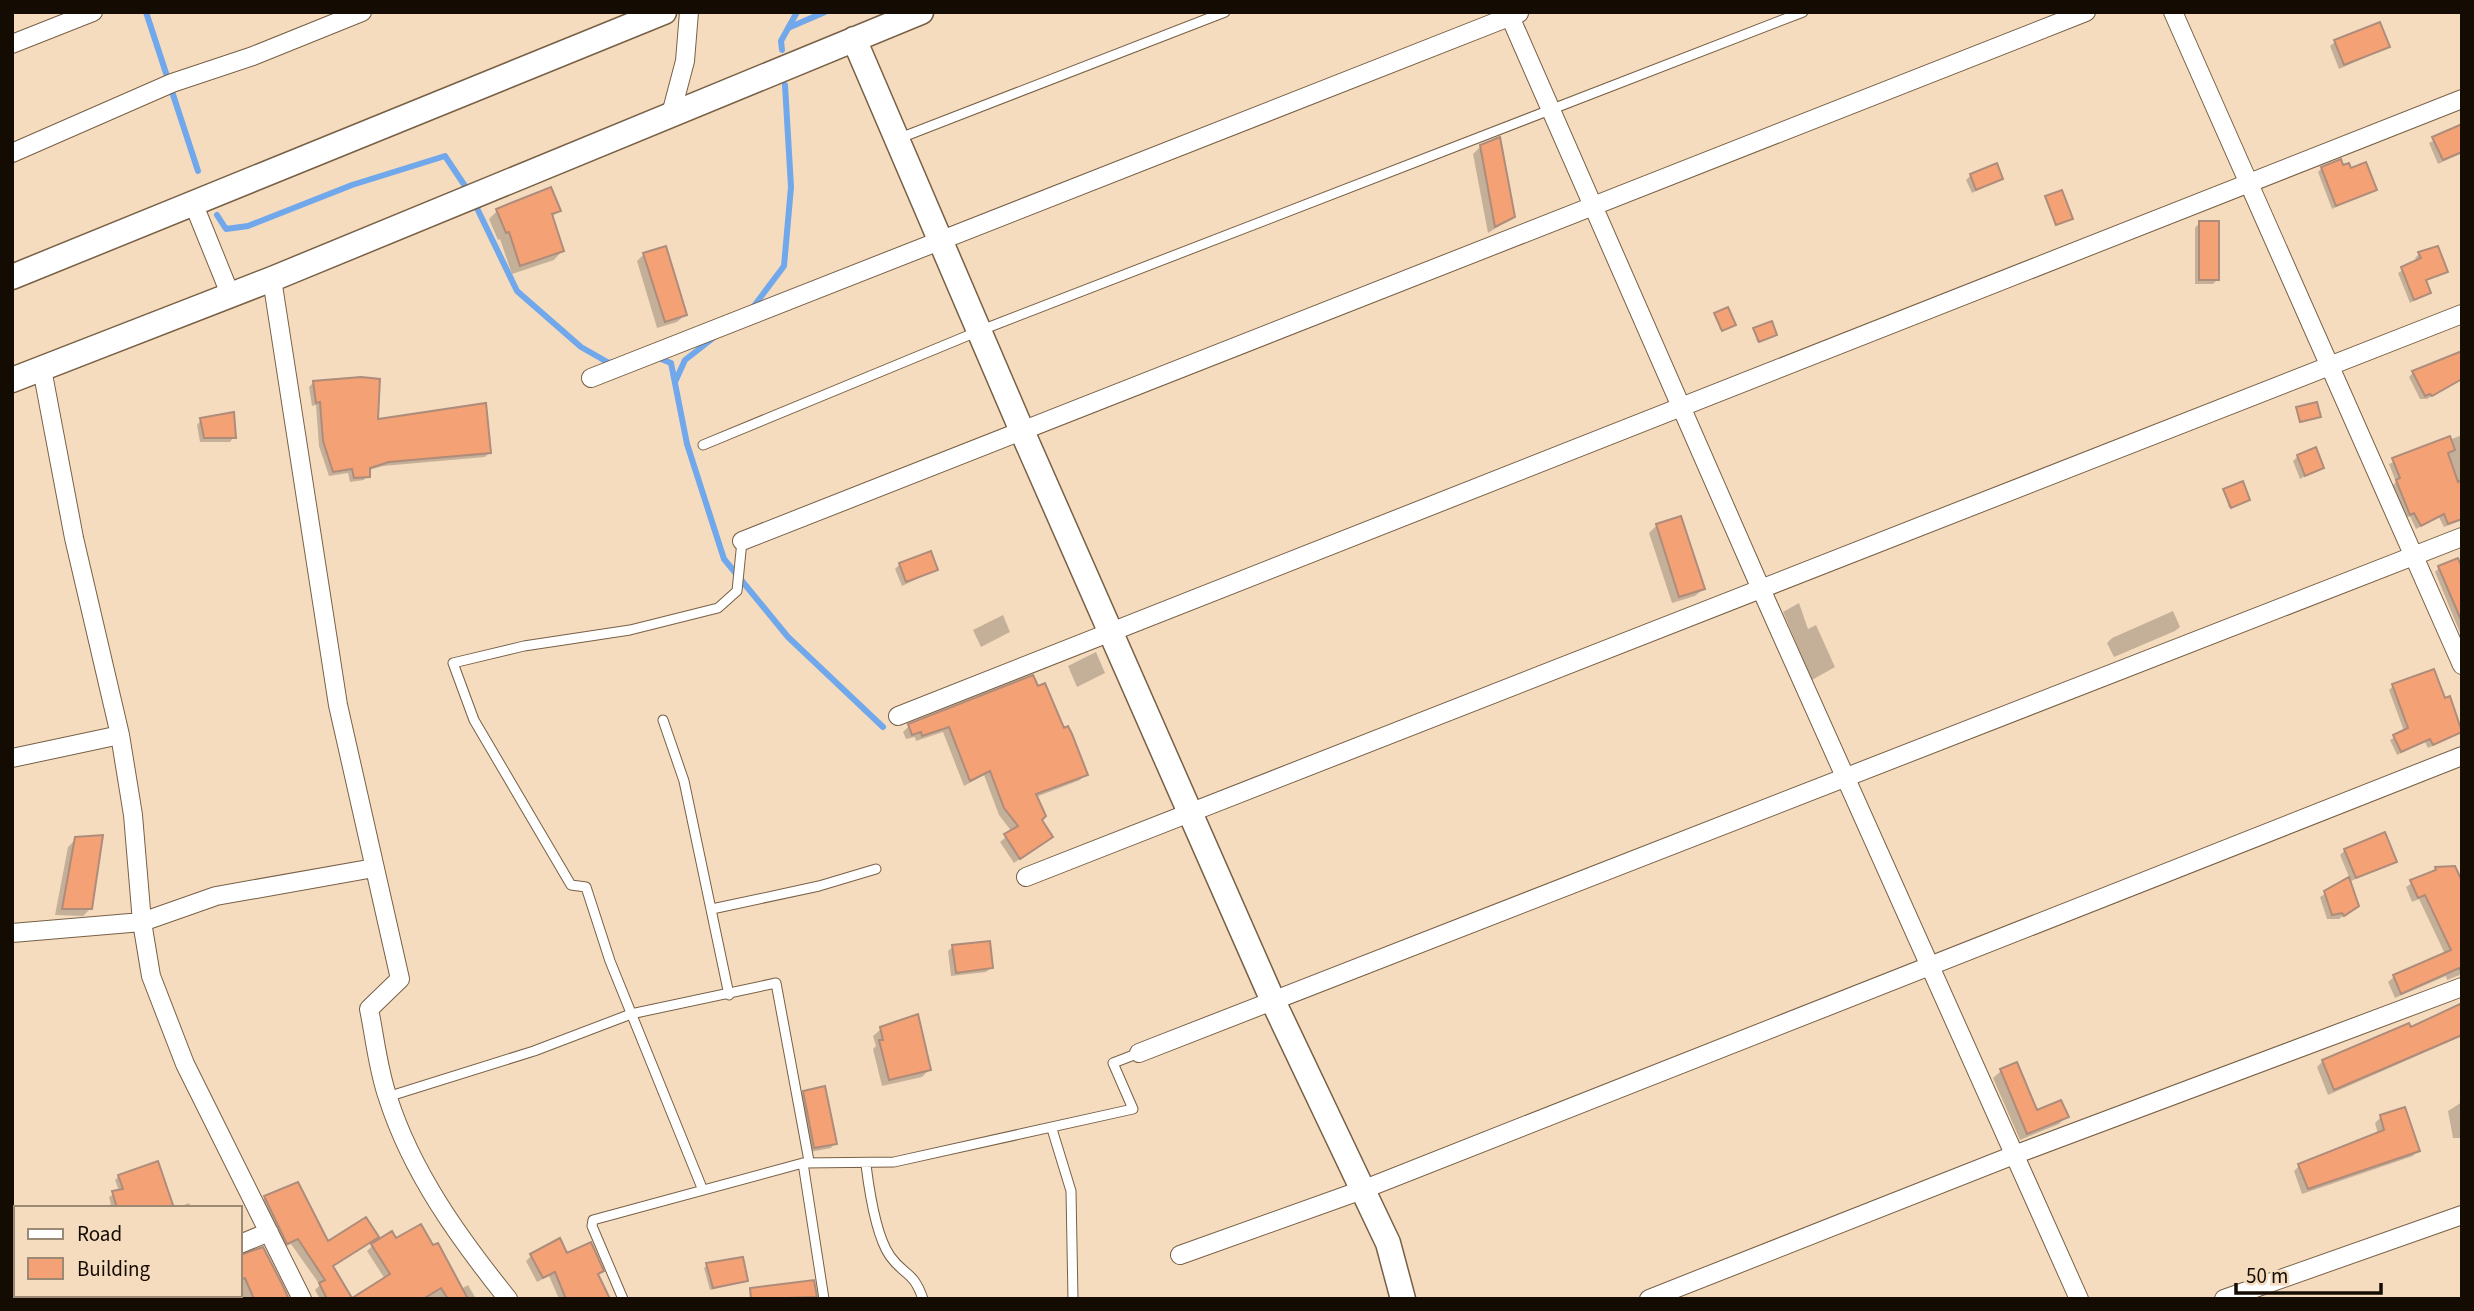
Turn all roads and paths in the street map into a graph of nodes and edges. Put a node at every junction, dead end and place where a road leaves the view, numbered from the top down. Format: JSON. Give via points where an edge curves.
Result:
{"nodes":[{"id":1,"x":93,"y":12,"type":"edge"},
{"id":2,"x":362,"y":12,"type":"edge"},
{"id":3,"x":664,"y":12,"type":"edge"},
{"id":4,"x":689,"y":12,"type":"edge"},
{"id":5,"x":921,"y":12,"type":"edge"},
{"id":6,"x":1225,"y":12,"type":"edge"},
{"id":7,"x":1803,"y":12,"type":"edge"},
{"id":8,"x":2086,"y":12,"type":"edge"},
{"id":9,"x":2173,"y":12,"type":"edge"},
{"id":10,"x":1513,"y":14,"type":"edge"},
{"id":11,"x":854,"y":39,"type":"junction"},
{"id":12,"x":12,"y":44,"type":"edge"},
{"id":13,"x":2462,"y":99,"type":"edge"},
{"id":14,"x":1550,"y":110,"type":"junction"},
{"id":15,"x":671,"y":114,"type":"junction"},
{"id":16,"x":897,"y":139,"type":"junction"},
{"id":17,"x":12,"y":153,"type":"edge"},
{"id":18,"x":2248,"y":183,"type":"junction"},
{"id":19,"x":194,"y":205,"type":"junction"},
{"id":20,"x":1591,"y":207,"type":"junction"},
{"id":21,"x":940,"y":241,"type":"junction"},
{"id":22,"x":12,"y":277,"type":"edge"},
{"id":23,"x":272,"y":279,"type":"junction"},
{"id":24,"x":230,"y":295,"type":"junction"},
{"id":25,"x":2462,"y":314,"type":"edge"},
{"id":26,"x":979,"y":331,"type":"junction"},
{"id":27,"x":2329,"y":366,"type":"junction"},
{"id":28,"x":42,"y":369,"type":"junction"},
{"id":29,"x":591,"y":378,"type":"dead end"},
{"id":30,"x":12,"y":380,"type":"edge"},
{"id":31,"x":1680,"y":407,"type":"junction"},
{"id":32,"x":1022,"y":431,"type":"junction"},
{"id":33,"x":703,"y":445,"type":"dead end"},
{"id":34,"x":2462,"y":537,"type":"edge"},
{"id":35,"x":742,"y":541,"type":"joint"},
{"id":36,"x":2413,"y":556,"type":"junction"},
{"id":37,"x":1761,"y":589,"type":"junction"},
{"id":38,"x":1111,"y":632,"type":"junction"},
{"id":39,"x":2462,"y":665,"type":"edge"},
{"id":40,"x":898,"y":716,"type":"dead end"},
{"id":41,"x":663,"y":719,"type":"dead end"},
{"id":42,"x":120,"y":735,"type":"junction"},
{"id":43,"x":2462,"y":755,"type":"edge"},
{"id":44,"x":12,"y":758,"type":"edge"},
{"id":45,"x":1846,"y":777,"type":"junction"},
{"id":46,"x":1192,"y":812,"type":"junction"},
{"id":47,"x":374,"y":868,"type":"junction"},
{"id":48,"x":876,"y":869,"type":"dead end"},
{"id":49,"x":1026,"y":877,"type":"dead end"},
{"id":50,"x":712,"y":909,"type":"junction"},
{"id":51,"x":142,"y":922,"type":"junction"},
{"id":52,"x":12,"y":933,"type":"edge"},
{"id":53,"x":1929,"y":966,"type":"junction"},
{"id":54,"x":2462,"y":987,"type":"edge"},
{"id":55,"x":729,"y":995,"type":"junction"},
{"id":56,"x":1273,"y":1001,"type":"junction"},
{"id":57,"x":631,"y":1014,"type":"junction"},
{"id":58,"x":1139,"y":1053,"type":"joint"},
{"id":59,"x":387,"y":1097,"type":"junction"},
{"id":60,"x":1052,"y":1129,"type":"junction"},
{"id":61,"x":2014,"y":1156,"type":"junction"},
{"id":62,"x":806,"y":1162,"type":"junction"},
{"id":63,"x":866,"y":1165,"type":"junction"},
{"id":64,"x":702,"y":1188,"type":"junction"},
{"id":65,"x":1363,"y":1190,"type":"junction"},
{"id":66,"x":2462,"y":1215,"type":"edge"},
{"id":67,"x":270,"y":1232,"type":"junction"},
{"id":68,"x":242,"y":1243,"type":"edge"},
{"id":69,"x":1180,"y":1255,"type":"dead end"},
{"id":70,"x":302,"y":1299,"type":"edge"},
{"id":71,"x":508,"y":1299,"type":"edge"},
{"id":72,"x":623,"y":1299,"type":"edge"},
{"id":73,"x":824,"y":1299,"type":"edge"},
{"id":74,"x":923,"y":1299,"type":"edge"},
{"id":75,"x":1073,"y":1299,"type":"edge"},
{"id":76,"x":1404,"y":1299,"type":"edge"},
{"id":77,"x":1648,"y":1299,"type":"edge"},
{"id":78,"x":2079,"y":1299,"type":"edge"},
{"id":79,"x":2224,"y":1299,"type":"edge"}],
"edges":[{"from":1,"to":12,"type":"street"},
{"from":2,"to":17,"type":"street","via":[[172,83]]},
{"from":3,"to":19,"type":"street"},
{"from":4,"to":15,"type":"street","via":[[685,61]]},
{"from":5,"to":11,"type":"street"},
{"from":6,"to":16,"type":"lane"},
{"from":7,"to":14,"type":"lane"},
{"from":8,"to":20,"type":"street"},
{"from":9,"to":18,"type":"street"},
{"from":10,"to":14,"type":"street"},
{"from":10,"to":21,"type":"street"},
{"from":11,"to":15,"type":"street"},
{"from":11,"to":16,"type":"street"},
{"from":13,"to":18,"type":"street"},
{"from":14,"to":20,"type":"street"},
{"from":14,"to":26,"type":"lane"},
{"from":15,"to":23,"type":"street"},
{"from":16,"to":21,"type":"street"},
{"from":18,"to":27,"type":"street"},
{"from":18,"to":31,"type":"street"},
{"from":19,"to":22,"type":"street"},
{"from":19,"to":24,"type":"street"},
{"from":20,"to":31,"type":"street"},
{"from":20,"to":32,"type":"street"},
{"from":21,"to":26,"type":"street"},
{"from":21,"to":29,"type":"street"},
{"from":23,"to":24,"type":"street"},
{"from":23,"to":47,"type":"street","via":[[338,705]]},
{"from":24,"to":28,"type":"street"},
{"from":25,"to":27,"type":"street"},
{"from":26,"to":32,"type":"street"},
{"from":26,"to":33,"type":"lane"},
{"from":27,"to":36,"type":"street"},
{"from":27,"to":37,"type":"street"},
{"from":28,"to":30,"type":"street"},
{"from":28,"to":42,"type":"street","via":[[74,538]]},
{"from":31,"to":37,"type":"street"},
{"from":31,"to":38,"type":"street"},
{"from":32,"to":35,"type":"street"},
{"from":32,"to":38,"type":"street"},
{"from":34,"to":36,"type":"street"},
{"from":35,"to":57,"type":"lane","via":[[737,591],[718,608],[630,630],[524,646],[453,663],[474,720],[571,885],[586,887]]},
{"from":36,"to":39,"type":"street"},
{"from":36,"to":45,"type":"street"},
{"from":37,"to":45,"type":"street"},
{"from":37,"to":46,"type":"street"},
{"from":38,"to":40,"type":"street"},
{"from":38,"to":46,"type":"street"},
{"from":41,"to":50,"type":"lane","via":[[684,781]]},
{"from":42,"to":44,"type":"street"},
{"from":42,"to":51,"type":"street","via":[[133,815]]},
{"from":43,"to":53,"type":"street"},
{"from":45,"to":53,"type":"street"},
{"from":45,"to":56,"type":"street"},
{"from":46,"to":49,"type":"street"},
{"from":46,"to":56,"type":"street"},
{"from":47,"to":51,"type":"street","via":[[216,896]]},
{"from":47,"to":59,"type":"street","via":[[400,979],[369,1009]]},
{"from":48,"to":50,"type":"lane"},
{"from":50,"to":55,"type":"lane"},
{"from":51,"to":52,"type":"street"},
{"from":51,"to":67,"type":"street","via":[[151,976],[185,1064]]},
{"from":53,"to":61,"type":"street"},
{"from":53,"to":65,"type":"street"},
{"from":54,"to":61,"type":"street"},
{"from":55,"to":57,"type":"lane"},
{"from":55,"to":62,"type":"lane","via":[[776,983]]},
{"from":56,"to":58,"type":"street"},
{"from":56,"to":65,"type":"street"},
{"from":57,"to":59,"type":"lane","via":[[534,1051]]},
{"from":57,"to":64,"type":"lane"},
{"from":58,"to":60,"type":"lane","via":[[1114,1063],[1133,1109]]},
{"from":59,"to":71,"type":"street","via":[[410,1154],[456,1234]]},
{"from":60,"to":63,"type":"lane"},
{"from":60,"to":75,"type":"lane","via":[[1071,1191]]},
{"from":61,"to":77,"type":"street"},
{"from":61,"to":78,"type":"street"},
{"from":62,"to":63,"type":"lane"},
{"from":62,"to":64,"type":"lane"},
{"from":62,"to":73,"type":"lane"},
{"from":63,"to":74,"type":"lane","via":[[871,1200],[890,1255],[916,1279]]},
{"from":64,"to":72,"type":"lane","via":[[593,1220]]},
{"from":65,"to":69,"type":"street"},
{"from":65,"to":76,"type":"street","via":[[1388,1243]]},
{"from":66,"to":79,"type":"street"},
{"from":67,"to":68,"type":"street"},
{"from":67,"to":70,"type":"street"}]}
